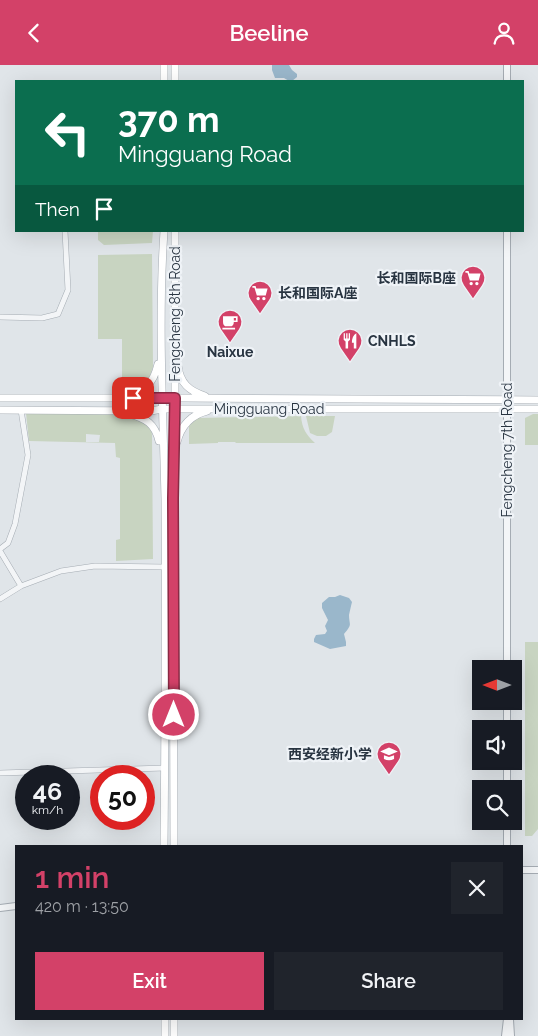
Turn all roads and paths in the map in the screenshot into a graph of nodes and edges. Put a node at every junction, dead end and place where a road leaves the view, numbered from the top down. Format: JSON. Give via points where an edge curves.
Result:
{"nodes":[{"id":1,"x":164,"y":65,"type":"edge"},
{"id":2,"x":175,"y":65,"type":"edge"},
{"id":3,"x":507,"y":65,"type":"edge"},
{"id":4,"x":164,"y":80,"type":"edge"},
{"id":5,"x":175,"y":80,"type":"edge"},
{"id":6,"x":507,"y":80,"type":"edge"},
{"id":7,"x":65,"y":232,"type":"edge"},
{"id":8,"x":164,"y":232,"type":"edge"},
{"id":9,"x":175,"y":232,"type":"edge"},
{"id":10,"x":507,"y":232,"type":"edge"},
{"id":11,"x":0,"y":317,"type":"edge"},
{"id":12,"x":174,"y":348,"type":"junction"},
{"id":13,"x":161,"y":349,"type":"junction"},
{"id":14,"x":116,"y":398,"type":"junction"},
{"id":15,"x":161,"y":398,"type":"junction"},
{"id":16,"x":175,"y":398,"type":"junction"},
{"id":17,"x":216,"y":398,"type":"junction"},
{"id":18,"x":0,"y":399,"type":"edge"},
{"id":19,"x":507,"y":400,"type":"junction"},
{"id":20,"x":538,"y":400,"type":"edge"},
{"id":21,"x":21,"y":409,"type":"junction"},
{"id":22,"x":162,"y":409,"type":"junction"},
{"id":23,"x":175,"y":409,"type":"junction"},
{"id":24,"x":216,"y":409,"type":"junction"},
{"id":25,"x":507,"y":409,"type":"junction"},
{"id":26,"x":538,"y":409,"type":"edge"},
{"id":27,"x":0,"y":410,"type":"edge"},
{"id":28,"x":116,"y":411,"type":"junction"},
{"id":29,"x":163,"y":455,"type":"junction"},
{"id":30,"x":174,"y":455,"type":"junction"},
{"id":31,"x":0,"y":550,"type":"edge"},
{"id":32,"x":165,"y":567,"type":"junction"},
{"id":33,"x":21,"y":585,"type":"junction"},
{"id":34,"x":0,"y":599,"type":"edge"},
{"id":35,"x":507,"y":660,"type":"edge"},
{"id":36,"x":165,"y":768,"type":"junction"},
{"id":37,"x":0,"y":773,"type":"edge"},
{"id":38,"x":507,"y":830,"type":"edge"},
{"id":39,"x":164,"y":845,"type":"edge"},
{"id":40,"x":174,"y":845,"type":"edge"},
{"id":41,"x":507,"y":845,"type":"edge"},
{"id":42,"x":523,"y":870,"type":"edge"},
{"id":43,"x":538,"y":870,"type":"edge"},
{"id":44,"x":15,"y":906,"type":"edge"},
{"id":45,"x":0,"y":908,"type":"edge"},
{"id":46,"x":165,"y":1020,"type":"edge"},
{"id":47,"x":174,"y":1020,"type":"edge"},
{"id":48,"x":508,"y":1020,"type":"edge"},
{"id":49,"x":508,"y":1020,"type":"edge"},
{"id":50,"x":165,"y":1036,"type":"edge"},
{"id":51,"x":174,"y":1036,"type":"edge"},
{"id":52,"x":505,"y":1036,"type":"edge"},
{"id":53,"x":511,"y":1036,"type":"edge"}],
"edges":[{"from":1,"to":4,"type":"main road"},
{"from":2,"to":5,"type":"main road"},
{"from":3,"to":6,"type":"street"},
{"from":7,"to":11,"type":"street","via":[[68,290],[58,314],[42,318]]},
{"from":8,"to":13,"type":"main road","name":"Fengcheng 8th Road"},
{"from":9,"to":12,"type":"main road","name":"Fengcheng 8th Road"},
{"from":10,"to":19,"type":"street","name":"Fengcheng 7th Road"},
{"from":12,"to":16,"type":"main road","name":"Fengcheng 8th Road"},
{"from":12,"to":17,"type":"main road","via":[[178,369],[187,387],[198,394]]},
{"from":13,"to":14,"type":"main road","via":[[156,374],[150,384]]},
{"from":13,"to":15,"type":"main road","name":"Fengcheng 8th Road"},
{"from":14,"to":15,"type":"main road","name":"Mingguang Road"},
{"from":14,"to":18,"type":"main road","name":"Mingguang Road"},
{"from":15,"to":16,"type":"main road","name":"Mingguang Road"},
{"from":15,"to":22,"type":"main road","name":"Fengcheng 8th Road"},
{"from":16,"to":17,"type":"main road","name":"Mingguang Road"},
{"from":16,"to":23,"type":"main road","name":"Fengcheng 8th Road"},
{"from":17,"to":19,"type":"main road","name":"Mingguang Road"},
{"from":19,"to":20,"type":"main road","name":"Mingguang Road"},
{"from":19,"to":25,"type":"street","name":"Fengcheng 7th Road"},
{"from":21,"to":27,"type":"main road","name":"Mingguang Road"},
{"from":21,"to":28,"type":"main road","name":"Mingguang Road"},
{"from":21,"to":31,"type":"street","via":[[28,455],[15,524],[8,543]]},
{"from":22,"to":23,"type":"main road","name":"Mingguang Road"},
{"from":22,"to":28,"type":"main road","name":"Mingguang Road"},
{"from":22,"to":29,"type":"main road","name":"Fengcheng 8th Road"},
{"from":23,"to":24,"type":"main road","name":"Mingguang Road"},
{"from":23,"to":30,"type":"main road","name":"Fengcheng 8th Road"},
{"from":24,"to":25,"type":"main road","name":"Mingguang Road"},
{"from":24,"to":30,"type":"main road","via":[[201,413],[186,423],[177,439]]},
{"from":25,"to":26,"type":"main road","name":"Mingguang Road"},
{"from":25,"to":35,"type":"street","name":"Fengcheng 7th Road"},
{"from":28,"to":29,"type":"main road","via":[[142,418],[150,424],[157,434]]},
{"from":29,"to":32,"type":"main road","name":"Fengcheng 8th Road"},
{"from":30,"to":40,"type":"main road","name":"Fengcheng 8th Road"},
{"from":31,"to":33,"type":"street"},
{"from":32,"to":33,"type":"street","via":[[95,566],[61,571]]},
{"from":32,"to":36,"type":"main road","name":"Fengcheng 8th Road"},
{"from":33,"to":34,"type":"street"},
{"from":36,"to":37,"type":"street"},
{"from":36,"to":39,"type":"main road","name":"Fengcheng 8th Road"},
{"from":38,"to":41,"type":"street"},
{"from":42,"to":43,"type":"street"},
{"from":44,"to":45,"type":"street"},
{"from":46,"to":50,"type":"main road"},
{"from":47,"to":51,"type":"main road"},
{"from":48,"to":52,"type":"street"},
{"from":49,"to":53,"type":"street"}]}
